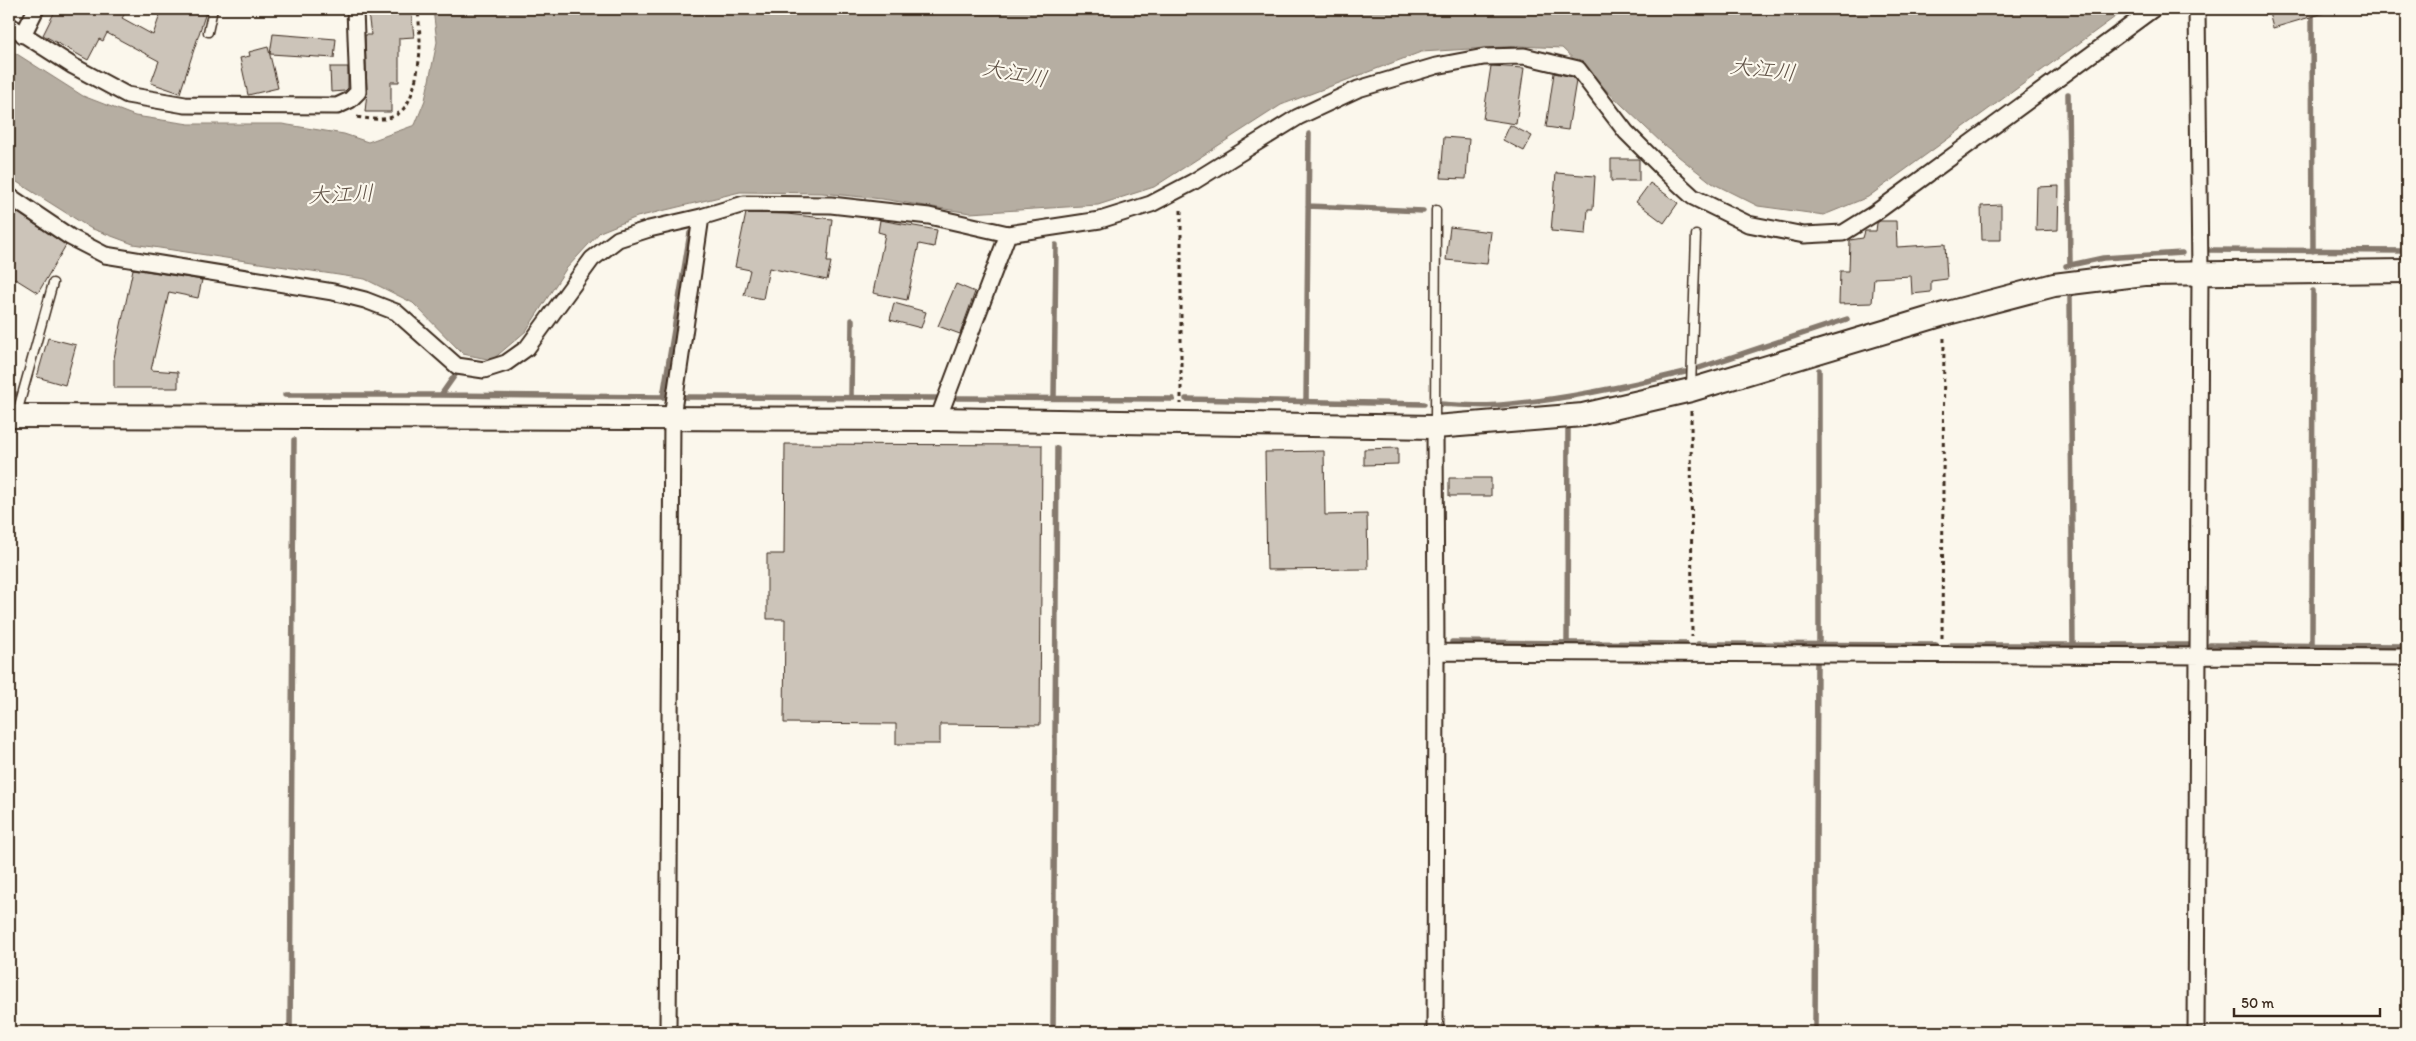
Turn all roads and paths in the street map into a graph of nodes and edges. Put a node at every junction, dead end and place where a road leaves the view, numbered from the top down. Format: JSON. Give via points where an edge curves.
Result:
{"nodes":[{"id":1,"x":36,"y":9,"type":"edge"},
{"id":2,"x":213,"y":9,"type":"edge"},
{"id":3,"x":344,"y":9,"type":"edge"},
{"id":4,"x":418,"y":9,"type":"edge"},
{"id":5,"x":2153,"y":9,"type":"edge"},
{"id":6,"x":2197,"y":9,"type":"edge"},
{"id":7,"x":356,"y":14,"type":"edge"},
{"id":8,"x":9,"y":25,"type":"edge"},
{"id":9,"x":208,"y":32,"type":"dead end"},
{"id":10,"x":23,"y":35,"type":"junction"},
{"id":11,"x":337,"y":106,"type":"junction"},
{"id":12,"x":9,"y":196,"type":"edge"},
{"id":13,"x":1181,"y":210,"type":"dead end"},
{"id":14,"x":1436,"y":210,"type":"dead end"},
{"id":15,"x":701,"y":217,"type":"junction"},
{"id":16,"x":1008,"y":234,"type":"junction"},
{"id":17,"x":1696,"y":235,"type":"dead end"},
{"id":18,"x":2407,"y":271,"type":"edge"},
{"id":19,"x":2200,"y":272,"type":"junction"},
{"id":20,"x":53,"y":283,"type":"dead end"},
{"id":21,"x":1944,"y":314,"type":"junction"},
{"id":22,"x":1691,"y":390,"type":"junction"},
{"id":23,"x":12,"y":416,"type":"edge"},
{"id":24,"x":672,"y":417,"type":"junction"},
{"id":25,"x":938,"y":419,"type":"junction"},
{"id":26,"x":1180,"y":422,"type":"junction"},
{"id":27,"x":1435,"y":427,"type":"junction"},
{"id":28,"x":1436,"y":652,"type":"junction"},
{"id":29,"x":1692,"y":653,"type":"junction"},
{"id":30,"x":1942,"y":654,"type":"junction"},
{"id":31,"x":2198,"y":656,"type":"junction"},
{"id":32,"x":2407,"y":657,"type":"edge"},
{"id":33,"x":668,"y":1032,"type":"edge"},
{"id":34,"x":1435,"y":1032,"type":"edge"},
{"id":35,"x":2196,"y":1032,"type":"edge"}],
"edges":[{"from":1,"to":10,"type":"street"},
{"from":2,"to":9,"type":"lane"},
{"from":3,"to":7,"type":"street"},
{"from":4,"to":11,"type":"path","via":[[422,52],[412,98],[403,111],[390,118],[370,119],[347,115]]},
{"from":5,"to":16,"type":"street","via":[[1875,213],[1843,233],[1804,235],[1748,224],[1693,197],[1626,132],[1578,69],[1524,56],[1484,57],[1436,66],[1358,89],[1298,118],[1151,204],[1100,220]]},
{"from":6,"to":19,"type":"street"},
{"from":7,"to":11,"type":"street","via":[[358,92]]},
{"from":8,"to":10,"type":"street"},
{"from":10,"to":11,"type":"street","via":[[127,95],[185,105]]},
{"from":12,"to":15,"type":"street","via":[[70,237],[105,255],[366,300],[396,312],[457,366],[471,370],[506,364],[526,348],[592,259],[618,239]]},
{"from":13,"to":26,"type":"path"},
{"from":14,"to":27,"type":"lane"},
{"from":15,"to":16,"type":"street","via":[[744,204],[831,205],[930,216]]},
{"from":15,"to":24,"type":"street"},
{"from":16,"to":25,"type":"street"},
{"from":17,"to":22,"type":"lane"},
{"from":18,"to":19,"type":"street"},
{"from":19,"to":21,"type":"street","via":[[2105,277],[2054,285]]},
{"from":19,"to":31,"type":"street"},
{"from":20,"to":23,"type":"lane"},
{"from":21,"to":22,"type":"street"},
{"from":21,"to":30,"type":"path"},
{"from":22,"to":27,"type":"street","via":[[1584,415]]},
{"from":22,"to":29,"type":"path"},
{"from":23,"to":24,"type":"street"},
{"from":24,"to":25,"type":"street"},
{"from":24,"to":33,"type":"street"},
{"from":25,"to":26,"type":"street"},
{"from":26,"to":27,"type":"street"},
{"from":27,"to":28,"type":"street"},
{"from":28,"to":29,"type":"street"},
{"from":28,"to":34,"type":"street"},
{"from":29,"to":30,"type":"street"},
{"from":30,"to":31,"type":"street"},
{"from":31,"to":32,"type":"street"},
{"from":31,"to":35,"type":"street"}]}
